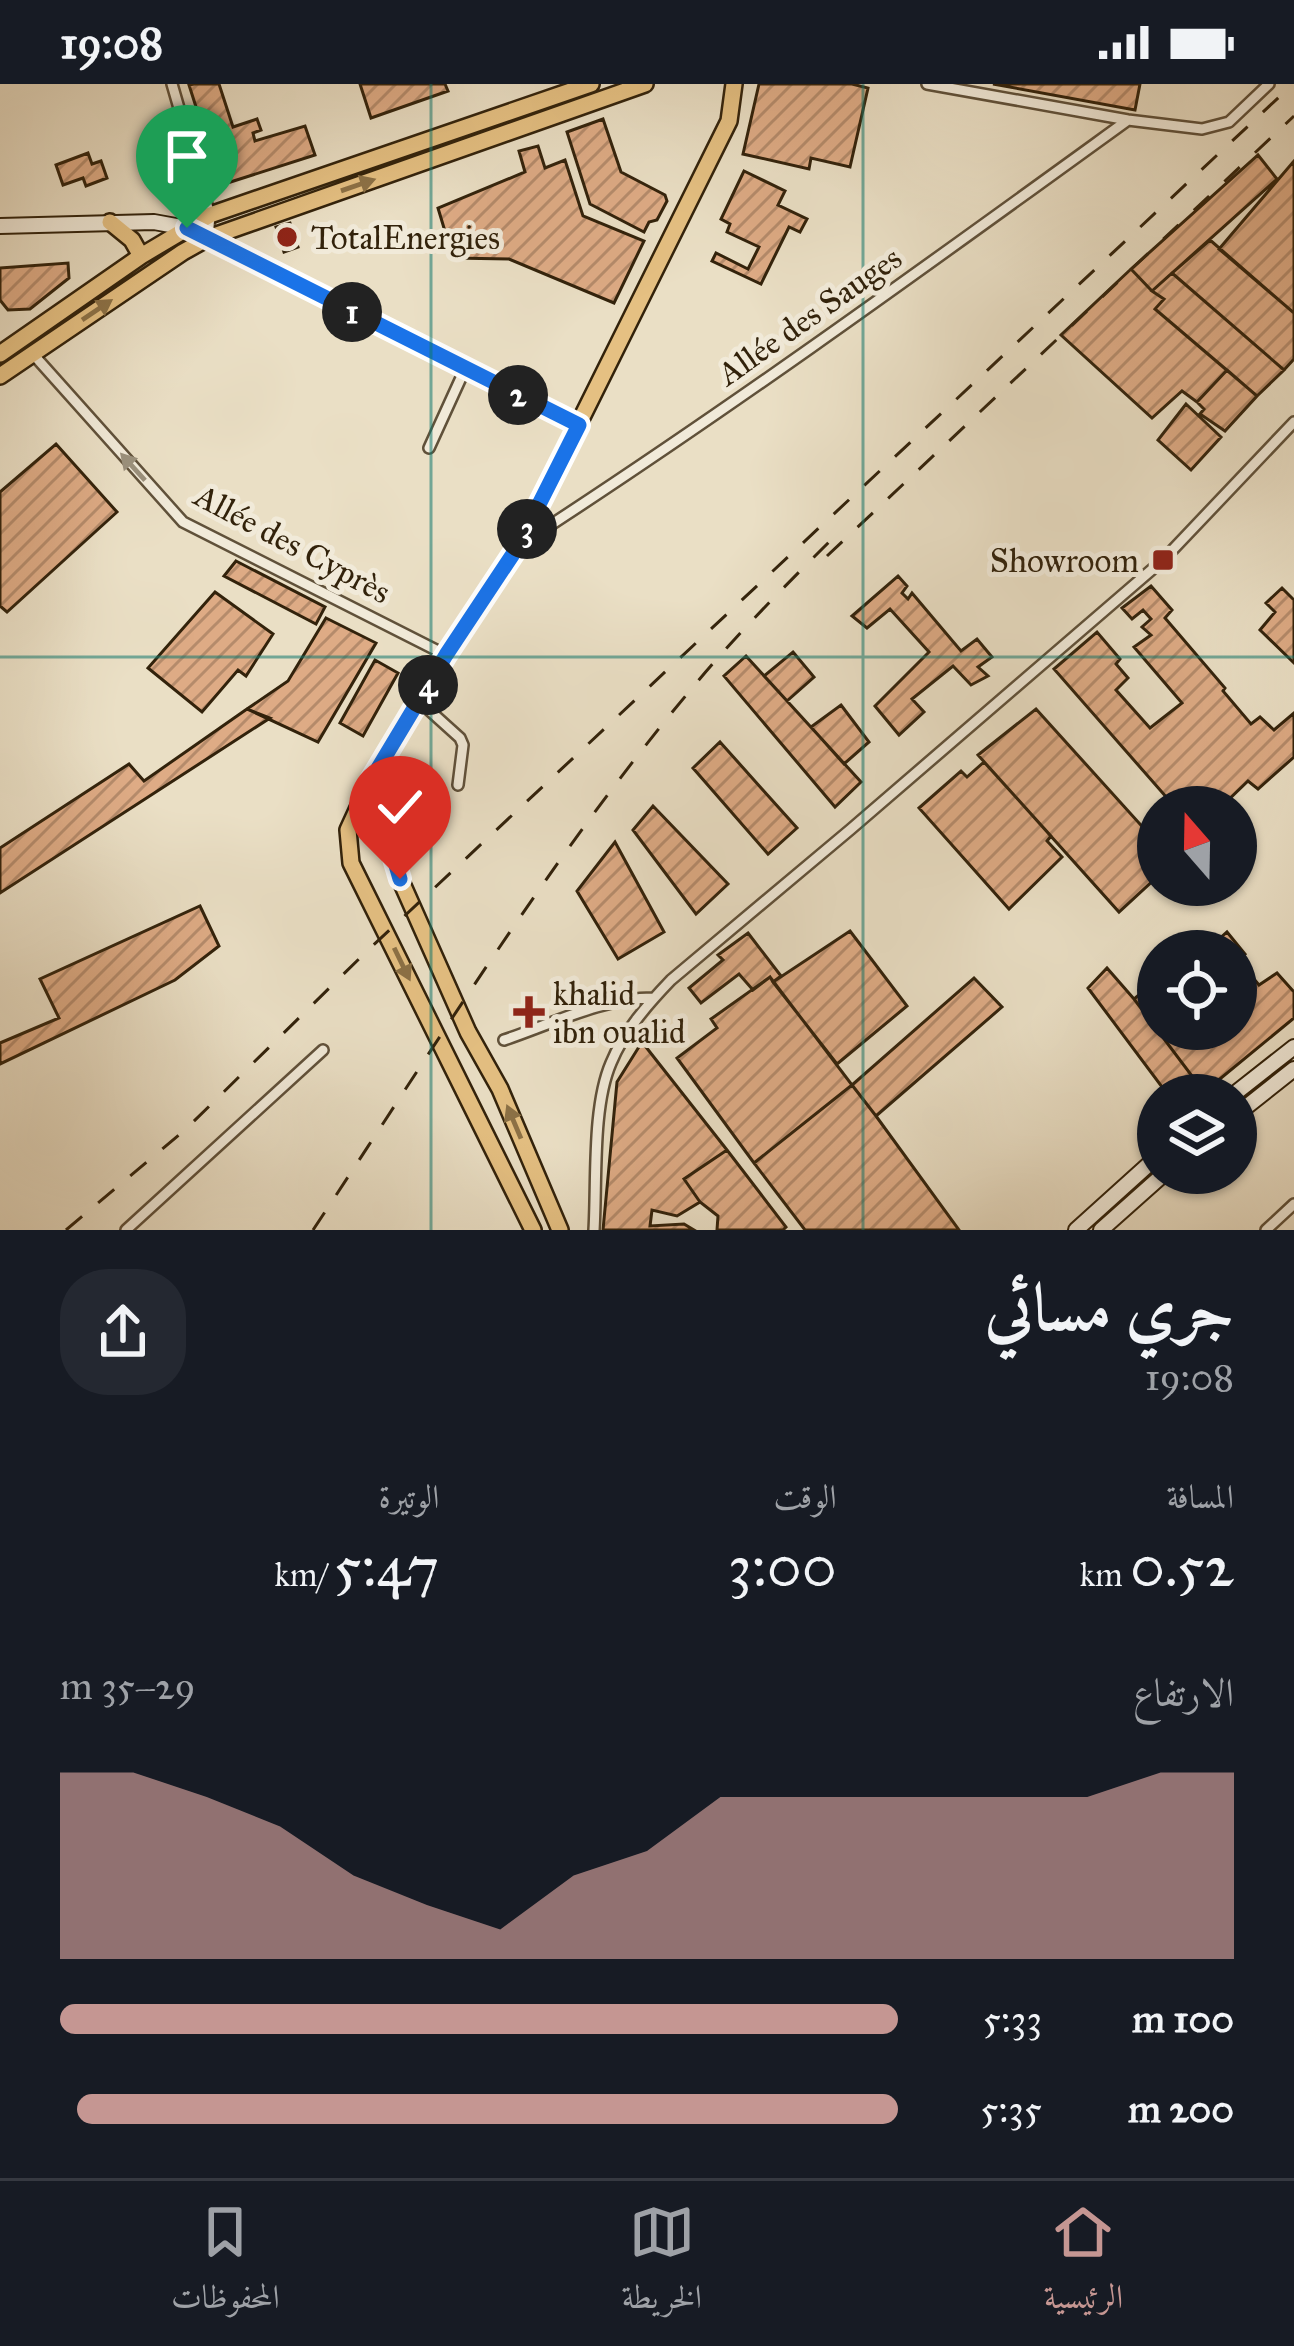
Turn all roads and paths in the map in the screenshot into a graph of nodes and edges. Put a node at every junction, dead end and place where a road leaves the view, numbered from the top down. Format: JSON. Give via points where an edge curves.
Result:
{"nodes":[{"id":1,"x":172,"y":84,"type":"edge"},
{"id":2,"x":591,"y":84,"type":"edge"},
{"id":3,"x":645,"y":84,"type":"edge"},
{"id":4,"x":734,"y":84,"type":"edge"},
{"id":5,"x":927,"y":84,"type":"edge"},
{"id":6,"x":1269,"y":84,"type":"edge"},
{"id":7,"x":1128,"y":120,"type":"junction"},
{"id":8,"x":210,"y":215,"type":"junction"},
{"id":9,"x":110,"y":222,"type":"junction"},
{"id":10,"x":0,"y":226,"type":"edge"},
{"id":11,"x":187,"y":228,"type":"junction"},
{"id":12,"x":208,"y":238,"type":"junction"},
{"id":13,"x":141,"y":256,"type":"junction"},
{"id":14,"x":32,"y":353,"type":"junction"},
{"id":15,"x":0,"y":354,"type":"edge"},
{"id":16,"x":465,"y":369,"type":"junction"},
{"id":17,"x":0,"y":376,"type":"edge"},
{"id":18,"x":1294,"y":422,"type":"edge"},
{"id":19,"x":579,"y":425,"type":"junction"},
{"id":20,"x":429,"y":448,"type":"dead end"},
{"id":21,"x":517,"y":548,"type":"junction"},
{"id":22,"x":446,"y":655,"type":"junction"},
{"id":23,"x":419,"y":701,"type":"junction"},
{"id":24,"x":371,"y":780,"type":"junction"},
{"id":25,"x":458,"y":785,"type":"dead end"},
{"id":26,"x":654,"y":998,"type":"junction"},
{"id":27,"x":504,"y":1040,"type":"dead end"},
{"id":28,"x":1294,"y":1047,"type":"edge"},
{"id":29,"x":323,"y":1050,"type":"dead end"},
{"id":30,"x":1294,"y":1069,"type":"edge"},
{"id":31,"x":1257,"y":1076,"type":"edge"},
{"id":32,"x":1257,"y":1098,"type":"edge"},
{"id":33,"x":1137,"y":1175,"type":"edge"},
{"id":34,"x":1141,"y":1194,"type":"edge"},
{"id":35,"x":1294,"y":1205,"type":"edge"},
{"id":36,"x":126,"y":1230,"type":"edge"},
{"id":37,"x":532,"y":1230,"type":"edge"},
{"id":38,"x":560,"y":1230,"type":"edge"},
{"id":39,"x":594,"y":1230,"type":"edge"},
{"id":40,"x":1076,"y":1230,"type":"edge"},
{"id":41,"x":1101,"y":1230,"type":"edge"},
{"id":42,"x":1266,"y":1230,"type":"edge"}],
"edges":[{"from":1,"to":8,"type":"street"},
{"from":2,"to":8,"type":"main road"},
{"from":12,"to":3,"type":"main road","one_way":true},
{"from":4,"to":19,"type":"main road","via":[[729,121]]},
{"from":5,"to":7,"type":"street"},
{"from":6,"to":7,"type":"street","via":[[1221,126]]},
{"from":7,"to":21,"type":"street","name":"Allée des Sauges"},
{"from":8,"to":11,"type":"main road"},
{"from":8,"to":12,"type":"street"},
{"from":9,"to":10,"type":"street"},
{"from":9,"to":11,"type":"street"},
{"from":9,"to":13,"type":"main road"},
{"from":11,"to":12,"type":"street"},
{"from":11,"to":13,"type":"main road"},
{"from":14,"to":12,"type":"main road","one_way":true},
{"from":12,"to":16,"type":"street"},
{"from":13,"to":15,"type":"main road"},
{"from":14,"to":17,"type":"main road"},
{"from":22,"to":14,"type":"street","name":"Allée des Cyprès","one_way":true,"via":[[183,522]]},
{"from":16,"to":19,"type":"street"},
{"from":16,"to":20,"type":"street"},
{"from":18,"to":26,"type":"street","via":[[1163,560]]},
{"from":19,"to":21,"type":"main road"},
{"from":21,"to":22,"type":"main road"},
{"from":22,"to":23,"type":"main road"},
{"from":23,"to":24,"type":"main road"},
{"from":23,"to":25,"type":"street","via":[[460,738]]},
{"from":24,"to":37,"type":"main road","one_way":true,"via":[[348,830],[351,863]]},
{"from":38,"to":24,"type":"main road","one_way":true,"via":[[400,879]]},
{"from":26,"to":27,"type":"street","via":[[612,1003]]},
{"from":26,"to":39,"type":"street","via":[[622,1041],[602,1092]]},
{"from":28,"to":31,"type":"street"},
{"from":29,"to":36,"type":"street"},
{"from":30,"to":32,"type":"street"},
{"from":33,"to":40,"type":"street"},
{"from":34,"to":41,"type":"street"},
{"from":35,"to":42,"type":"street"}]}
